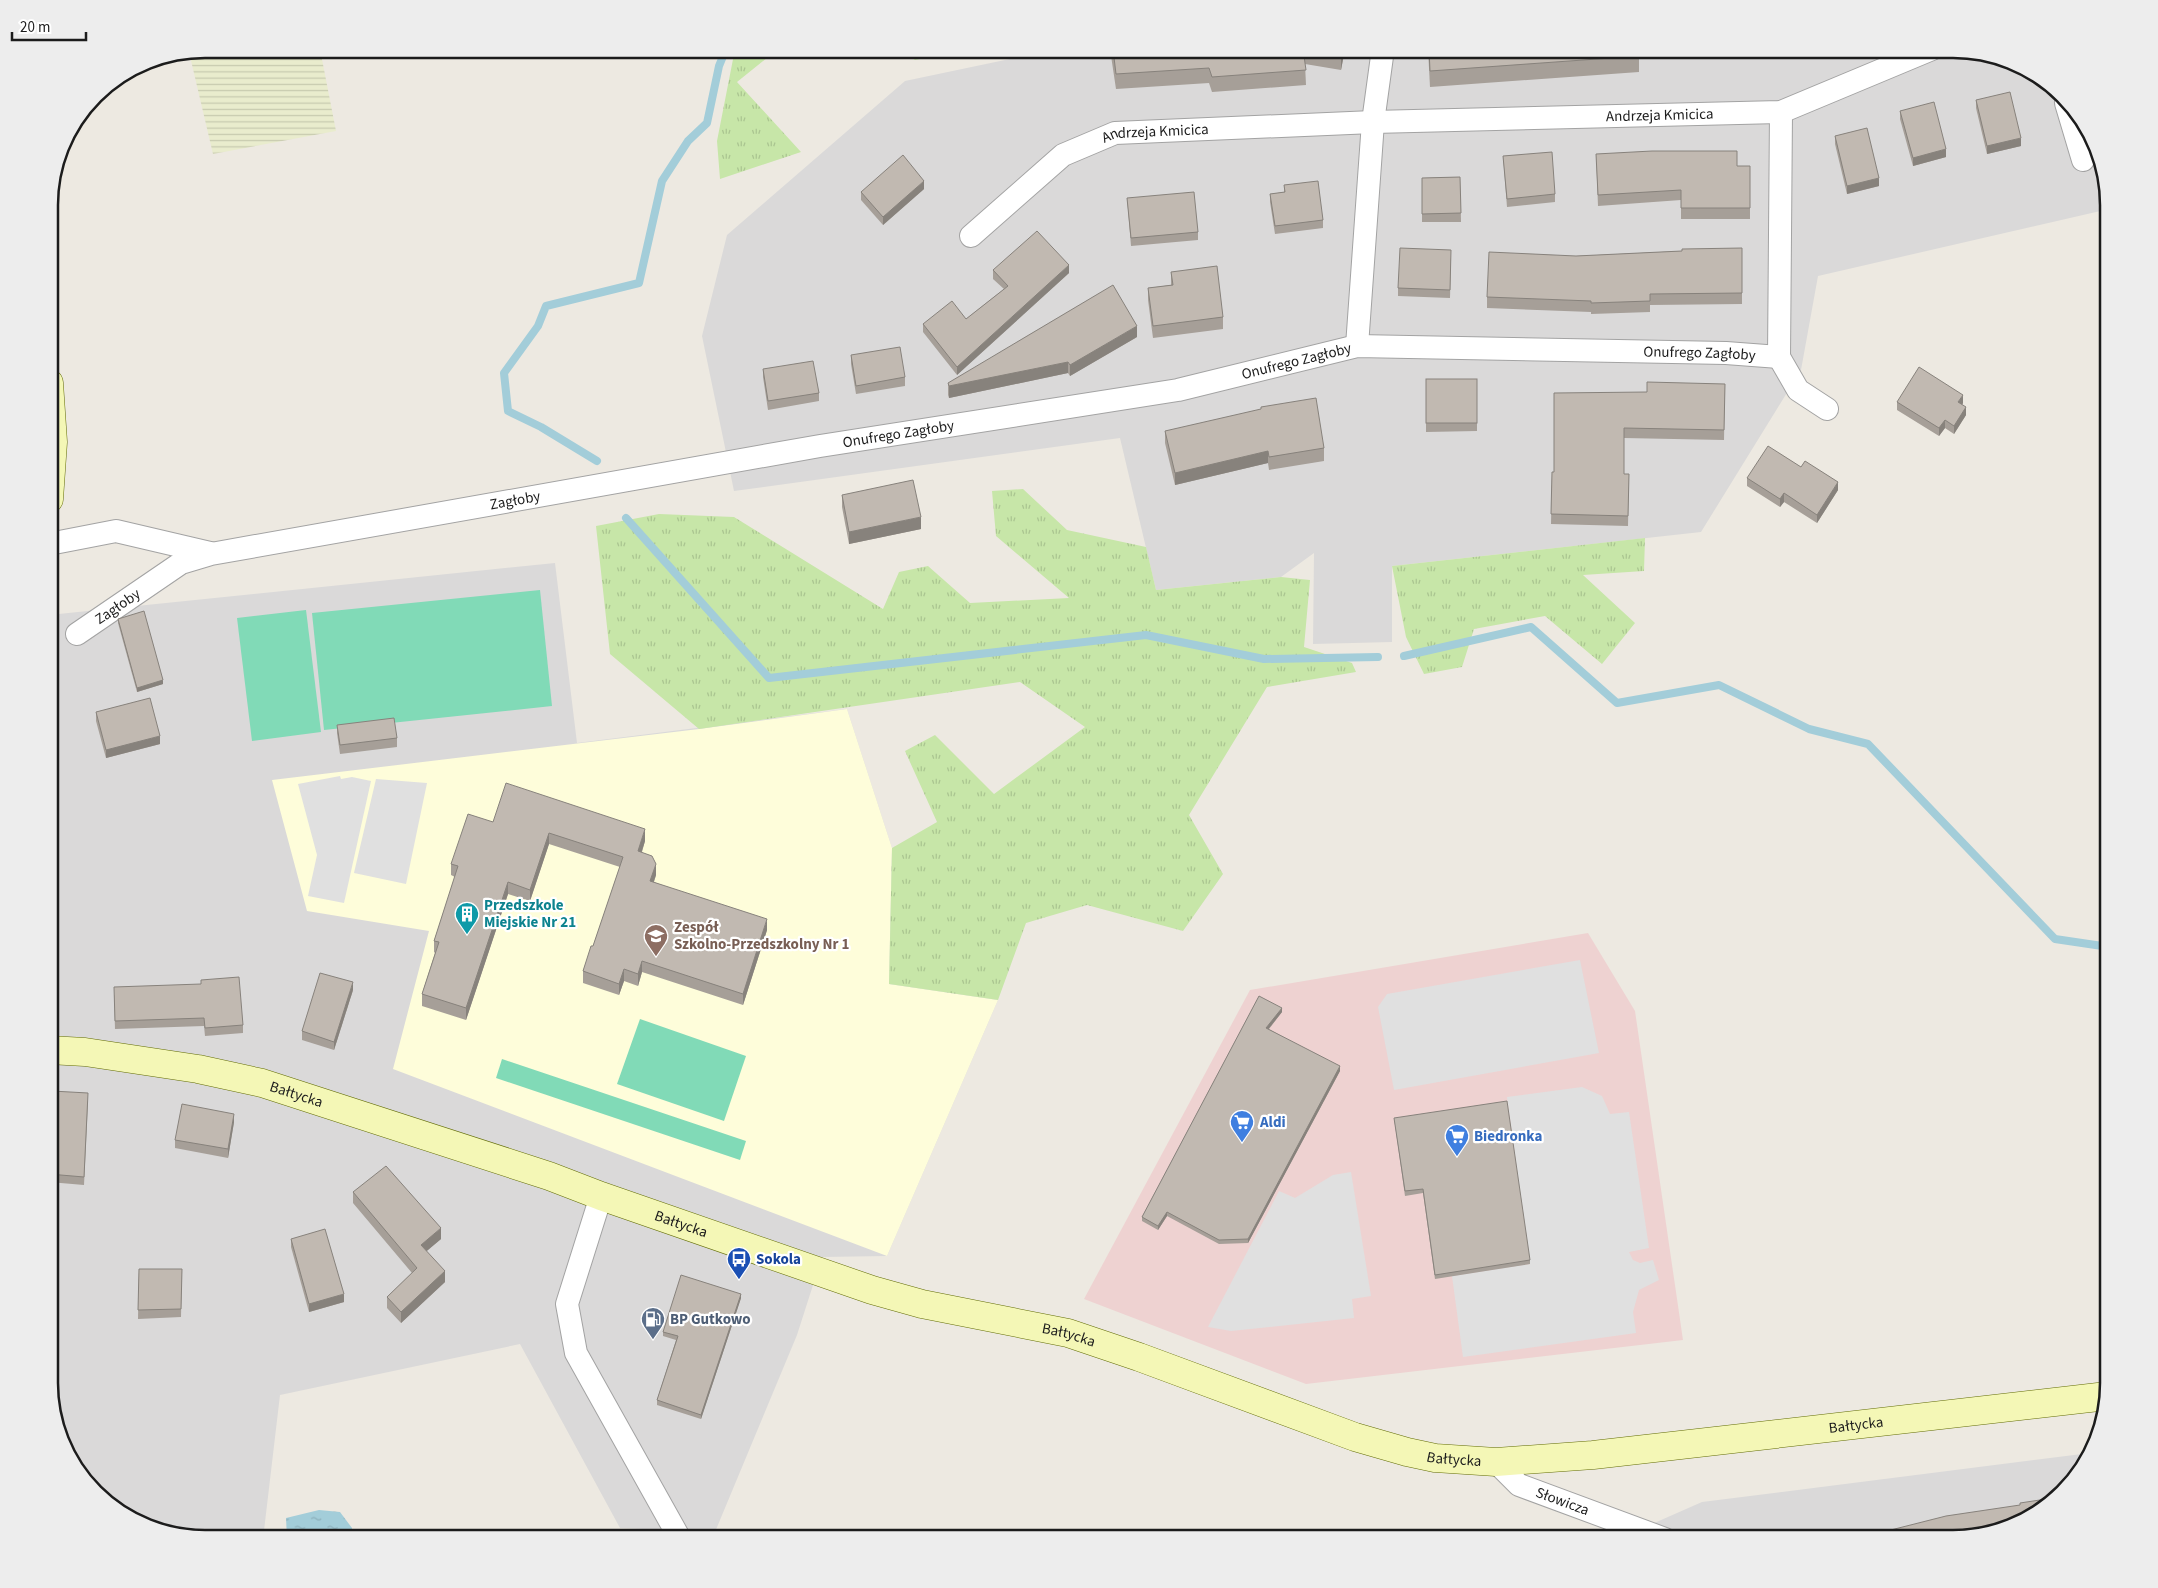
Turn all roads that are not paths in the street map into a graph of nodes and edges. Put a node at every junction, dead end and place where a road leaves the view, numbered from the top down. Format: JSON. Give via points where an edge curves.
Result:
{"nodes":[{"id":1,"x":1382,"y":58,"type":"edge"},
{"id":2,"x":1910,"y":58,"type":"edge"},
{"id":3,"x":1781,"y":112,"type":"junction"},
{"id":4,"x":2070,"y":115,"type":"edge"},
{"id":5,"x":1373,"y":122,"type":"junction"},
{"id":6,"x":2083,"y":160,"type":"dead end"},
{"id":7,"x":971,"y":236,"type":"dead end"},
{"id":8,"x":1357,"y":346,"type":"junction"},
{"id":9,"x":1779,"y":357,"type":"junction"},
{"id":10,"x":1827,"y":409,"type":"dead end"},
{"id":11,"x":820,"y":446,"type":"joint"},
{"id":12,"x":58,"y":542,"type":"edge"},
{"id":13,"x":211,"y":554,"type":"junction"},
{"id":14,"x":77,"y":634,"type":"dead end"},
{"id":15,"x":58,"y":1050,"type":"edge"},
{"id":16,"x":601,"y":1196,"type":"junction"},
{"id":17,"x":2100,"y":1397,"type":"edge"},
{"id":18,"x":1496,"y":1462,"type":"junction"},
{"id":19,"x":675,"y":1530,"type":"edge"},
{"id":20,"x":1642,"y":1530,"type":"edge"}],
"edges":[{"from":1,"to":5,"type":"street"},
{"from":2,"to":3,"type":"street","name":"Andrzeja Kmicica"},
{"from":3,"to":5,"type":"street","name":"Andrzeja Kmicica"},
{"from":3,"to":9,"type":"street"},
{"from":4,"to":6,"type":"street"},
{"from":5,"to":7,"type":"street","name":"Andrzeja Kmicica","via":[[1115,133],[1063,155]]},
{"from":5,"to":8,"type":"street"},
{"from":8,"to":9,"type":"street","name":"Onufrego Zagłoby","via":[[1726,353]]},
{"from":8,"to":11,"type":"street","name":"Onufrego Zagłoby","via":[[1178,390]]},
{"from":9,"to":10,"type":"street","via":[[1798,390]]},
{"from":11,"to":13,"type":"street","name":"Zagłoby"},
{"from":12,"to":13,"type":"street","name":"Zagłoby","via":[[116,531]]},
{"from":13,"to":14,"type":"street","name":"Zagłoby","via":[[181,563]]},
{"from":15,"to":16,"type":"main road","name":"Bałtycka","via":[[190,1068],[262,1084]]},
{"from":16,"to":18,"type":"main road","name":"Bałtycka","via":[[872,1290],[922,1304],[1068,1333],[1381,1445],[1435,1458]]},
{"from":16,"to":19,"type":"street","via":[[566,1304],[576,1353]]},
{"from":17,"to":18,"type":"main road","name":"Bałtycka","via":[[1593,1455]]},
{"from":18,"to":20,"type":"street","name":"Słowicza","via":[[1519,1484]]}]}
